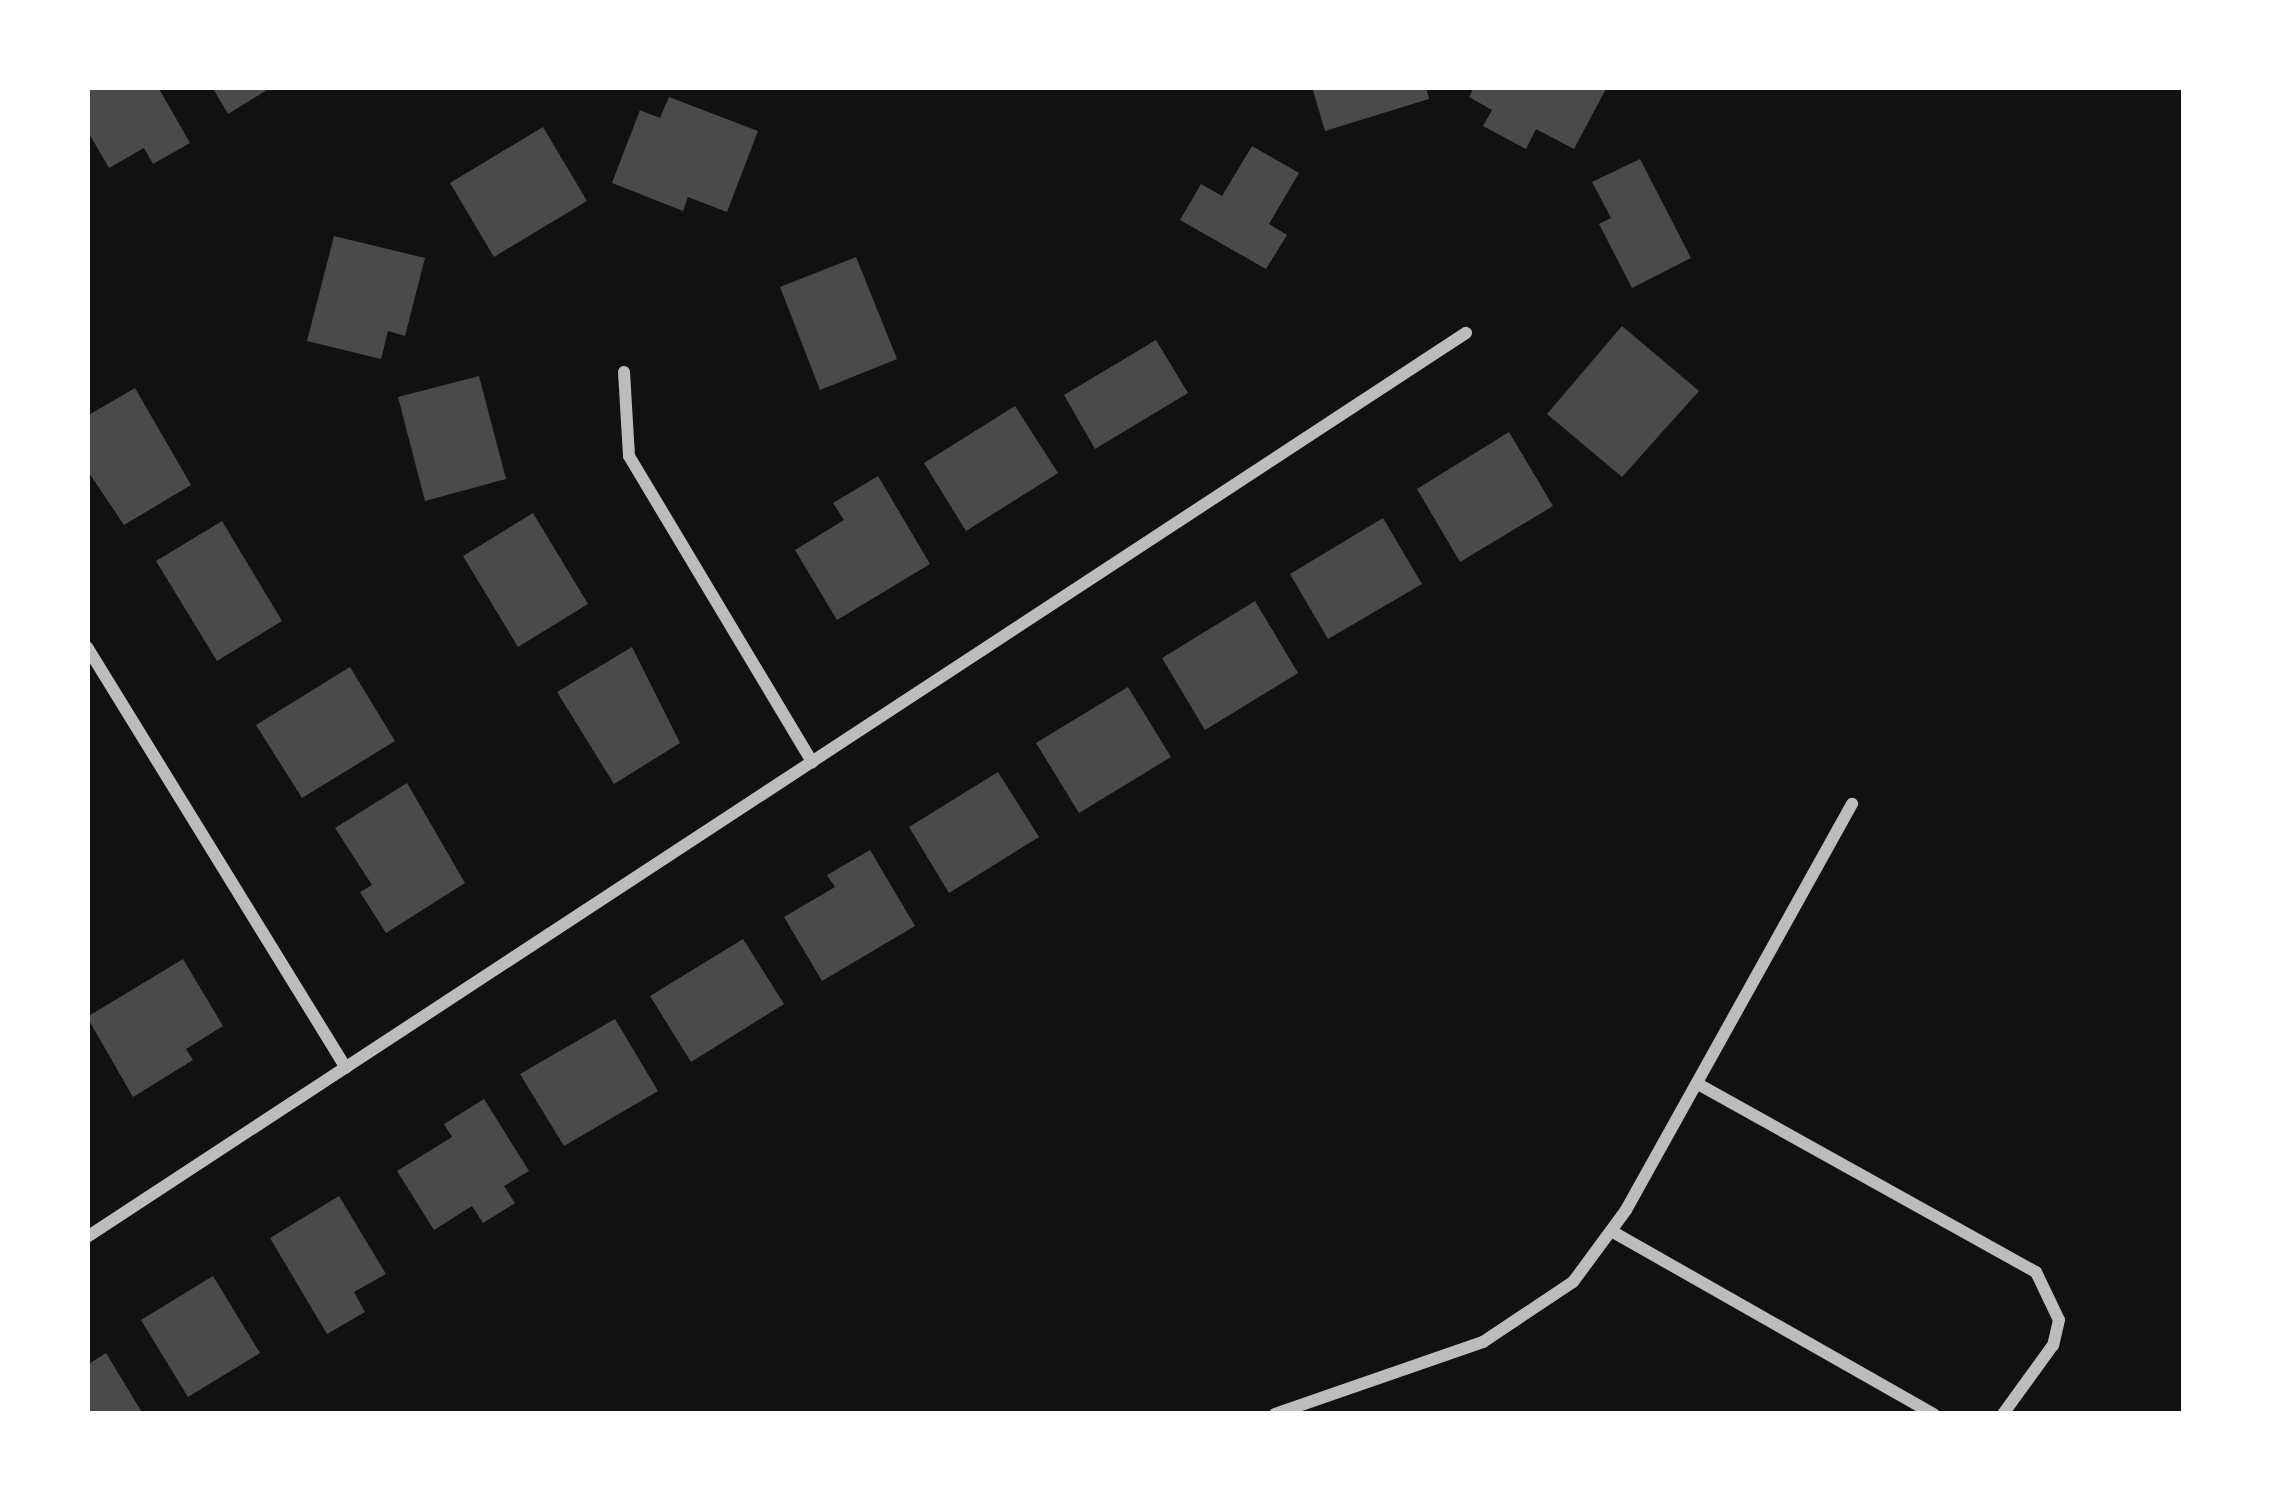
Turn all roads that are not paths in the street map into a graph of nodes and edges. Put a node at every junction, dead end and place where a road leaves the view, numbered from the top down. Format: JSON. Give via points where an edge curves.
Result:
{"nodes":[{"id":1,"x":1466,"y":333,"type":"dead end"},
{"id":2,"x":624,"y":372,"type":"dead end"},
{"id":3,"x":87,"y":647,"type":"edge"},
{"id":4,"x":812,"y":762,"type":"junction"},
{"id":5,"x":1852,"y":804,"type":"dead end"},
{"id":6,"x":346,"y":1067,"type":"junction"},
{"id":7,"x":1698,"y":1084,"type":"junction"},
{"id":8,"x":1613,"y":1232,"type":"junction"},
{"id":9,"x":87,"y":1237,"type":"edge"},
{"id":10,"x":1275,"y":1414,"type":"edge"},
{"id":11,"x":1934,"y":1414,"type":"edge"},
{"id":12,"x":2002,"y":1414,"type":"edge"}],
"edges":[{"from":1,"to":4,"type":"street"},
{"from":2,"to":4,"type":"street","via":[[629,456]]},
{"from":3,"to":6,"type":"street"},
{"from":4,"to":6,"type":"street"},
{"from":5,"to":7,"type":"street"},
{"from":6,"to":9,"type":"street"},
{"from":7,"to":8,"type":"street"},
{"from":7,"to":12,"type":"street","via":[[2036,1272],[2052,1292],[2056,1332],[2027,1391]]},
{"from":8,"to":10,"type":"street","via":[[1573,1282],[1483,1342]]},
{"from":8,"to":11,"type":"street"}]}
